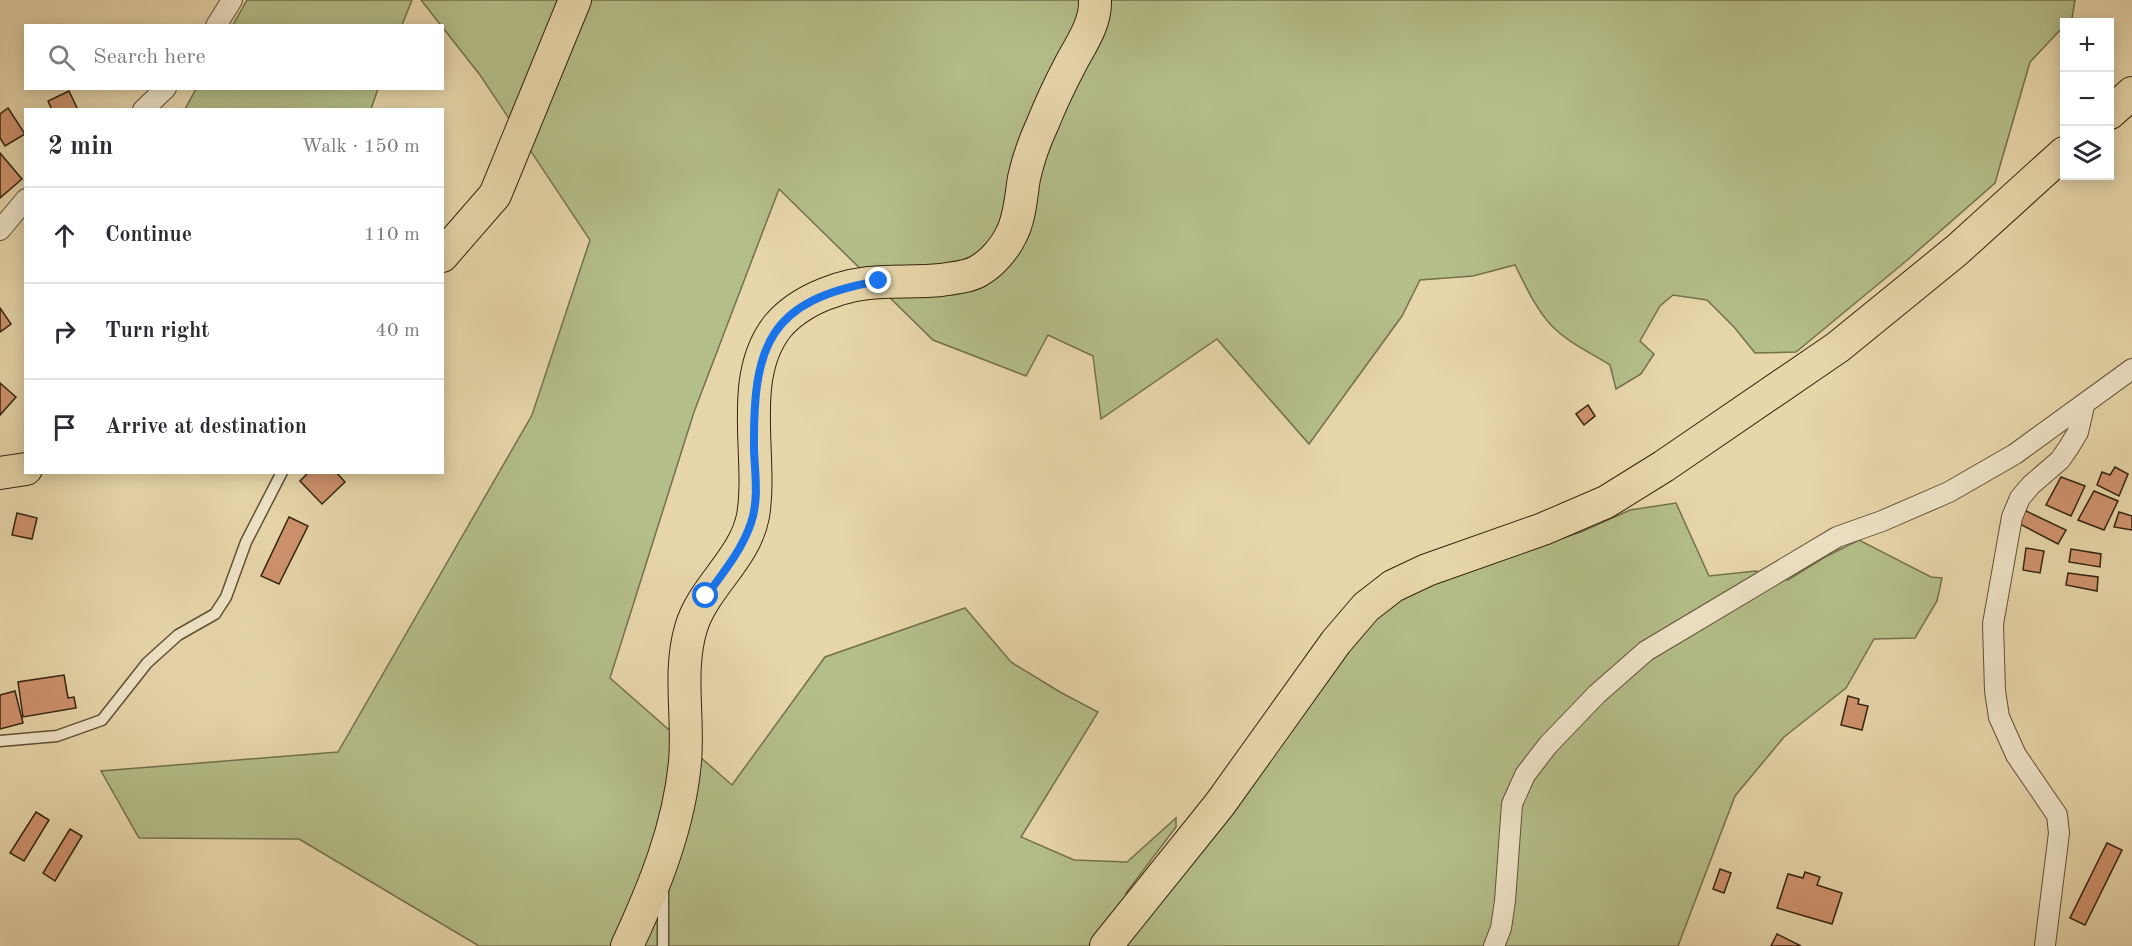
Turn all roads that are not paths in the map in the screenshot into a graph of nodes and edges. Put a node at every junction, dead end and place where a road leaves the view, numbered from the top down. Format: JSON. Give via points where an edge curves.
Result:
{"nodes":[{"id":1,"x":232,"y":0,"type":"edge"},
{"id":2,"x":575,"y":0,"type":"edge"},
{"id":3,"x":1095,"y":0,"type":"edge"},
{"id":4,"x":217,"y":24,"type":"edge"},
{"id":5,"x":164,"y":90,"type":"edge"},
{"id":6,"x":2132,"y":93,"type":"edge"},
{"id":7,"x":146,"y":108,"type":"edge"},
{"id":8,"x":2114,"y":109,"type":"edge"},
{"id":9,"x":2060,"y":157,"type":"edge"},
{"id":10,"x":24,"y":201,"type":"edge"},
{"id":11,"x":0,"y":231,"type":"edge"},
{"id":12,"x":444,"y":254,"type":"edge"},
{"id":13,"x":2132,"y":369,"type":"edge"},
{"id":14,"x":2084,"y":406,"type":"junction"},
{"id":15,"x":24,"y":469,"type":"edge"},
{"id":16,"x":0,"y":472,"type":"edge"},
{"id":17,"x":281,"y":474,"type":"edge"},
{"id":18,"x":0,"y":741,"type":"edge"},
{"id":19,"x":664,"y":857,"type":"junction"},
{"id":20,"x":2044,"y":945,"type":"edge"},
{"id":21,"x":627,"y":946,"type":"edge"},
{"id":22,"x":663,"y":946,"type":"edge"},
{"id":23,"x":1106,"y":946,"type":"edge"},
{"id":24,"x":1494,"y":946,"type":"edge"}],
"edges":[{"from":1,"to":4,"type":"street"},
{"from":2,"to":12,"type":"main road","via":[[495,195]]},
{"from":3,"to":19,"type":"main road","via":[[1088,35],[1036,136],[1012,234],[996,256],[979,272],[956,278],[879,281],[821,296],[777,328],[767,347],[755,397],[756,498],[752,521],[742,545],[706,596],[691,627],[683,675],[685,761]]},
{"from":5,"to":7,"type":"street"},
{"from":6,"to":8,"type":"main road"},
{"from":9,"to":23,"type":"main road","via":[[1957,250],[1838,347],[1673,460],[1606,502],[1426,570],[1393,586],[1365,607],[1220,804]]},
{"from":10,"to":11,"type":"street"},
{"from":13,"to":14,"type":"street"},
{"from":14,"to":20,"type":"street","via":[[2078,432],[2060,460],[2020,498],[2012,518],[1993,624],[1999,717],[2016,755],[2058,815]]},
{"from":14,"to":24,"type":"street","via":[[2015,454],[1949,492],[1837,537],[1703,616],[1646,651],[1597,694],[1536,760],[1512,804],[1502,928]]},
{"from":15,"to":16,"type":"main road"},
{"from":17,"to":18,"type":"lane","via":[[215,614],[178,635],[147,663],[102,720],[57,736]]},
{"from":19,"to":21,"type":"main road"},
{"from":19,"to":22,"type":"lane"}]}
